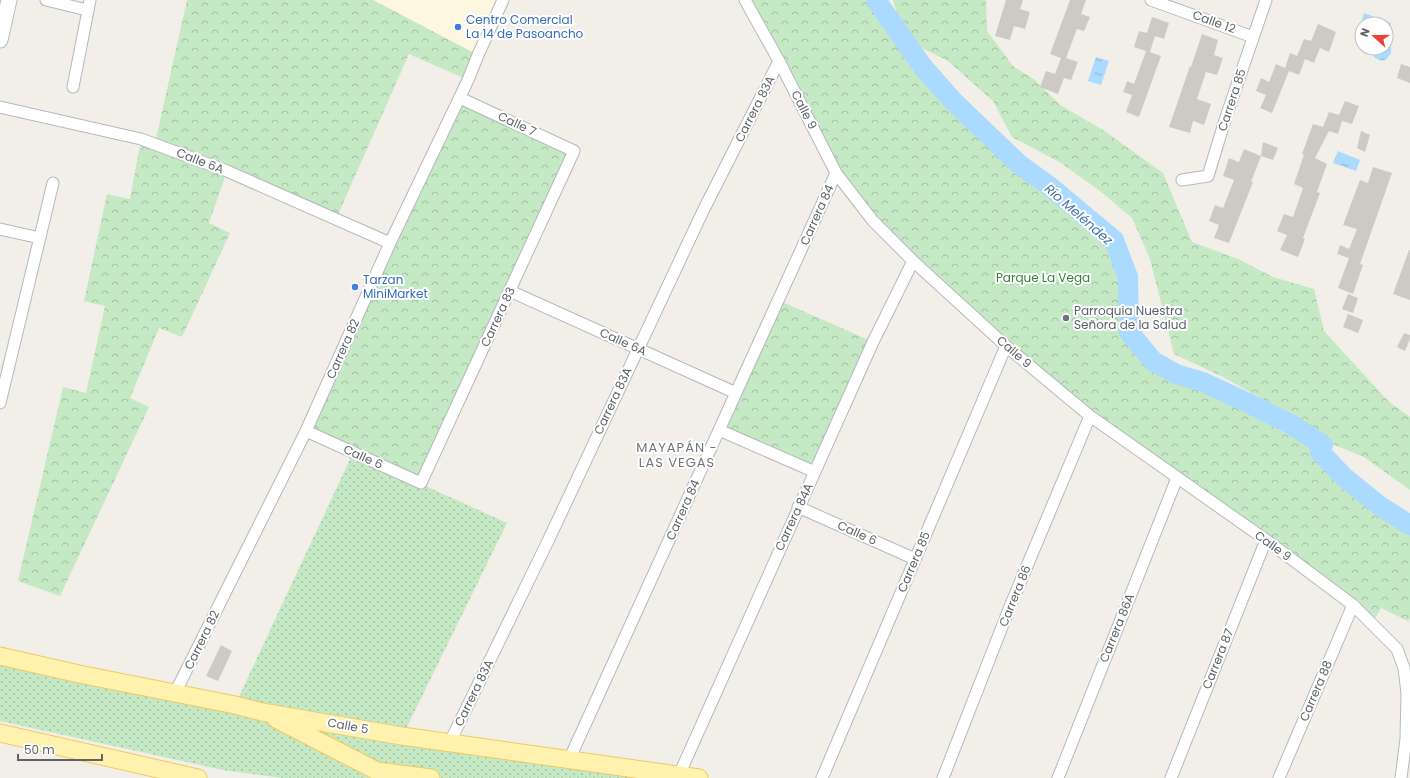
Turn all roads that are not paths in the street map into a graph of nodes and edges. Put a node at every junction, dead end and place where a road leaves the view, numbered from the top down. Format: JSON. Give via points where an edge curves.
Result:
{"nodes":[{"id":1,"x":9,"y":0,"type":"edge"},
{"id":2,"x":46,"y":0,"type":"edge"},
{"id":3,"x":503,"y":0,"type":"edge"},
{"id":4,"x":745,"y":0,"type":"edge"},
{"id":5,"x":1151,"y":0,"type":"edge"},
{"id":6,"x":1266,"y":0,"type":"edge"},
{"id":7,"x":88,"y":5,"type":"edge"},
{"id":8,"x":1254,"y":37,"type":"junction"},
{"id":9,"x":0,"y":40,"type":"edge"},
{"id":10,"x":779,"y":61,"type":"junction"},
{"id":11,"x":73,"y":86,"type":"dead end"},
{"id":12,"x":460,"y":98,"type":"junction"},
{"id":13,"x":0,"y":107,"type":"edge"},
{"id":14,"x":574,"y":150,"type":"joint"},
{"id":15,"x":836,"y":173,"type":"junction"},
{"id":16,"x":1182,"y":180,"type":"dead end"},
{"id":17,"x":53,"y":183,"type":"dead end"},
{"id":18,"x":0,"y":229,"type":"edge"},
{"id":19,"x":40,"y":238,"type":"junction"},
{"id":20,"x":390,"y":243,"type":"junction"},
{"id":21,"x":913,"y":262,"type":"junction"},
{"id":22,"x":510,"y":291,"type":"junction"},
{"id":23,"x":1006,"y":346,"type":"junction"},
{"id":24,"x":637,"y":349,"type":"junction"},
{"id":25,"x":736,"y":393,"type":"junction"},
{"id":26,"x":0,"y":403,"type":"edge"},
{"id":27,"x":1090,"y":416,"type":"junction"},
{"id":28,"x":719,"y":430,"type":"junction"},
{"id":29,"x":306,"y":431,"type":"junction"},
{"id":30,"x":815,"y":472,"type":"junction"},
{"id":31,"x":1177,"y":478,"type":"junction"},
{"id":32,"x":421,"y":483,"type":"joint"},
{"id":33,"x":798,"y":508,"type":"junction"},
{"id":34,"x":1266,"y":540,"type":"junction"},
{"id":35,"x":915,"y":559,"type":"junction"},
{"id":36,"x":1353,"y":605,"type":"junction"},
{"id":37,"x":0,"y":656,"type":"edge"},
{"id":38,"x":175,"y":694,"type":"junction"},
{"id":39,"x":262,"y":712,"type":"junction"},
{"id":40,"x":0,"y":733,"type":"edge"},
{"id":41,"x":450,"y":742,"type":"junction"},
{"id":42,"x":569,"y":760,"type":"junction"},
{"id":43,"x":679,"y":775,"type":"junction"},
{"id":44,"x":198,"y":778,"type":"edge"},
{"id":45,"x":430,"y":778,"type":"edge"},
{"id":46,"x":699,"y":778,"type":"edge"},
{"id":47,"x":822,"y":778,"type":"edge"},
{"id":48,"x":943,"y":778,"type":"edge"},
{"id":49,"x":1058,"y":778,"type":"edge"},
{"id":50,"x":1171,"y":778,"type":"edge"},
{"id":51,"x":1279,"y":778,"type":"edge"},
{"id":52,"x":1401,"y":778,"type":"edge"}],
"edges":[{"from":1,"to":9,"type":"main road"},
{"from":2,"to":7,"type":"street"},
{"from":3,"to":12,"type":"street","name":"Carrera 82"},
{"from":4,"to":10,"type":"street","name":"Calle 9"},
{"from":5,"to":8,"type":"street","name":"Calle 12"},
{"from":6,"to":8,"type":"street","name":"Carrera 85"},
{"from":7,"to":11,"type":"street"},
{"from":8,"to":16,"type":"street","name":"Carrera 85","via":[[1208,176]]},
{"from":10,"to":15,"type":"street","name":"Calle 9"},
{"from":10,"to":24,"type":"street","name":"Carrera 83A"},
{"from":12,"to":14,"type":"street","name":"Calle 7"},
{"from":12,"to":20,"type":"street","name":"Carrera 82"},
{"from":13,"to":20,"type":"street","name":"Calle 6A","via":[[141,139],[227,171]]},
{"from":14,"to":22,"type":"street","name":"Carrera 83"},
{"from":15,"to":21,"type":"street","name":"Calle 9","via":[[873,221]]},
{"from":15,"to":25,"type":"street","name":"Carrera 84"},
{"from":17,"to":19,"type":"street"},
{"from":18,"to":19,"type":"street"},
{"from":19,"to":26,"type":"street"},
{"from":20,"to":29,"type":"street","name":"Carrera 82"},
{"from":21,"to":23,"type":"street","name":"Calle 9"},
{"from":21,"to":30,"type":"street","name":"Carrera 84A","via":[[873,342]]},
{"from":22,"to":24,"type":"street","name":"Calle 6A"},
{"from":22,"to":32,"type":"street","name":"Carrera 83"},
{"from":23,"to":27,"type":"street","name":"Calle 9"},
{"from":23,"to":35,"type":"street","name":"Carrera 85"},
{"from":24,"to":25,"type":"street","name":"Calle 6A"},
{"from":24,"to":41,"type":"street","name":"Carrera 83A","via":[[548,541]]},
{"from":25,"to":28,"type":"street","name":"Carrera 84"},
{"from":27,"to":31,"type":"street","name":"Calle 9"},
{"from":27,"to":48,"type":"street","name":"Carrera 86","via":[[1009,609]]},
{"from":28,"to":30,"type":"street"},
{"from":28,"to":42,"type":"street","name":"Carrera 84"},
{"from":29,"to":32,"type":"street","name":"Calle 6"},
{"from":29,"to":38,"type":"street","name":"Carrera 82"},
{"from":30,"to":33,"type":"street","name":"Carrera 84A"},
{"from":31,"to":34,"type":"street","name":"Calle 9"},
{"from":31,"to":49,"type":"street","name":"Carrera 86A"},
{"from":33,"to":35,"type":"street","name":"Calle 6"},
{"from":33,"to":43,"type":"street","name":"Carrera 84A"},
{"from":34,"to":36,"type":"street","name":"Calle 9"},
{"from":34,"to":50,"type":"street","name":"Carrera 87"},
{"from":35,"to":47,"type":"street","name":"Carrera 85"},
{"from":36,"to":51,"type":"street","name":"Carrera 88"},
{"from":36,"to":52,"type":"street","name":"Calle 9","via":[[1397,649],[1404,668],[1407,693],[1406,739]]},
{"from":37,"to":38,"type":"main road","name":"Calle 5"},
{"from":38,"to":39,"type":"main road","name":"Calle 5"},
{"from":39,"to":41,"type":"main road","name":"Calle 5"},
{"from":39,"to":45,"type":"main road","via":[[377,771]]},
{"from":40,"to":44,"type":"main road"},
{"from":41,"to":42,"type":"main road","name":"Calle 5"},
{"from":42,"to":43,"type":"main road","name":"Calle 5"},
{"from":43,"to":46,"type":"main road","name":"Calle 5"}]}
